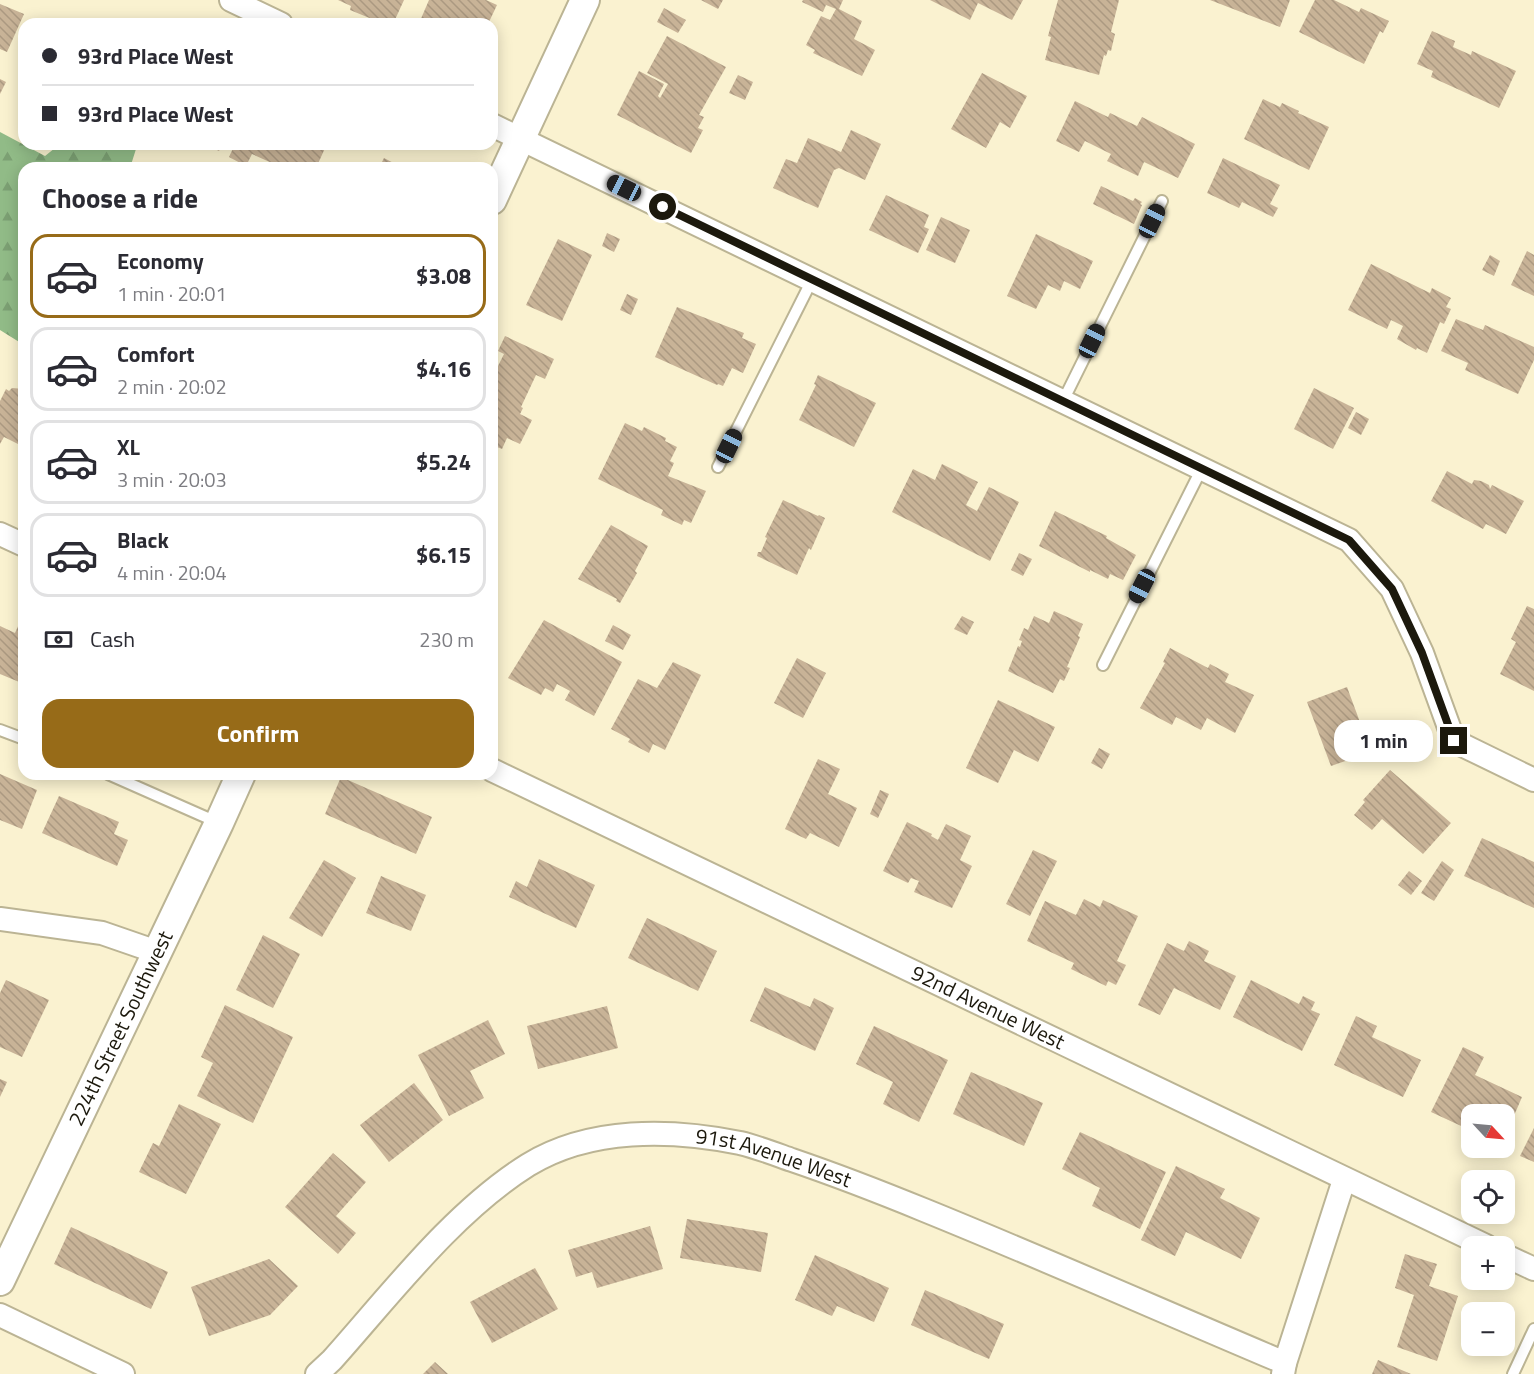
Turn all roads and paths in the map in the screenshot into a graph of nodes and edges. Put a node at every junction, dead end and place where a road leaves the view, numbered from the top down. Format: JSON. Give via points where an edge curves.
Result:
{"nodes":[{"id":1,"x":231,"y":0,"type":"edge"},
{"id":2,"x":585,"y":0,"type":"edge"},
{"id":3,"x":268,"y":18,"type":"edge"},
{"id":4,"x":498,"y":128,"type":"edge"},
{"id":5,"x":520,"y":138,"type":"junction"},
{"id":6,"x":498,"y":187,"type":"edge"},
{"id":7,"x":1162,"y":201,"type":"dead end"},
{"id":8,"x":812,"y":280,"type":"junction"},
{"id":9,"x":1063,"y":401,"type":"junction"},
{"id":10,"x":718,"y":466,"type":"dead end"},
{"id":11,"x":1202,"y":468,"type":"junction"},
{"id":12,"x":0,"y":534,"type":"edge"},
{"id":13,"x":18,"y":542,"type":"edge"},
{"id":14,"x":1103,"y":665,"type":"dead end"},
{"id":15,"x":0,"y":730,"type":"edge"},
{"id":16,"x":18,"y":737,"type":"edge"},
{"id":17,"x":498,"y":773,"type":"edge"},
{"id":18,"x":122,"y":780,"type":"edge"},
{"id":19,"x":238,"y":780,"type":"edge"},
{"id":20,"x":1534,"y":780,"type":"edge"},
{"id":21,"x":219,"y":823,"type":"junction"},
{"id":22,"x":0,"y":919,"type":"edge"},
{"id":23,"x":157,"y":952,"type":"junction"},
{"id":24,"x":1344,"y":1180,"type":"junction"},
{"id":25,"x":1464,"y":1236,"type":"edge"},
{"id":26,"x":1515,"y":1260,"type":"edge"},
{"id":27,"x":1534,"y":1269,"type":"edge"},
{"id":28,"x":0,"y":1281,"type":"edge"},
{"id":29,"x":0,"y":1315,"type":"edge"},
{"id":30,"x":1534,"y":1329,"type":"edge"},
{"id":31,"x":1284,"y":1369,"type":"edge"},
{"id":32,"x":123,"y":1374,"type":"edge"},
{"id":33,"x":317,"y":1374,"type":"edge"},
{"id":34,"x":1513,"y":1374,"type":"edge"}],
"edges":[{"from":1,"to":3,"type":"street"},
{"from":2,"to":5,"type":"street"},
{"from":4,"to":5,"type":"street"},
{"from":5,"to":6,"type":"street"},
{"from":5,"to":8,"type":"street"},
{"from":7,"to":9,"type":"lane"},
{"from":8,"to":9,"type":"street"},
{"from":8,"to":10,"type":"lane"},
{"from":9,"to":11,"type":"street"},
{"from":11,"to":14,"type":"lane"},
{"from":11,"to":20,"type":"street","via":[[1349,540],[1392,589],[1422,653],[1454,741]]},
{"from":12,"to":13,"type":"street"},
{"from":15,"to":16,"type":"lane"},
{"from":17,"to":24,"type":"street","name":"92nd Avenue West"},
{"from":18,"to":21,"type":"lane"},
{"from":19,"to":21,"type":"street","name":"224th Street Southwest"},
{"from":21,"to":23,"type":"street","name":"224th Street Southwest"},
{"from":22,"to":23,"type":"street","via":[[102,933]]},
{"from":23,"to":28,"type":"street","name":"224th Street Southwest"},
{"from":24,"to":25,"type":"street","name":"92nd Avenue West"},
{"from":24,"to":31,"type":"street"},
{"from":26,"to":27,"type":"street"},
{"from":29,"to":32,"type":"street"},
{"from":30,"to":34,"type":"lane"},
{"from":31,"to":33,"type":"street","name":"91st Avenue West","via":[[1013,1246],[848,1179],[742,1143],[644,1133],[603,1138],[529,1165],[469,1210]]}]}
